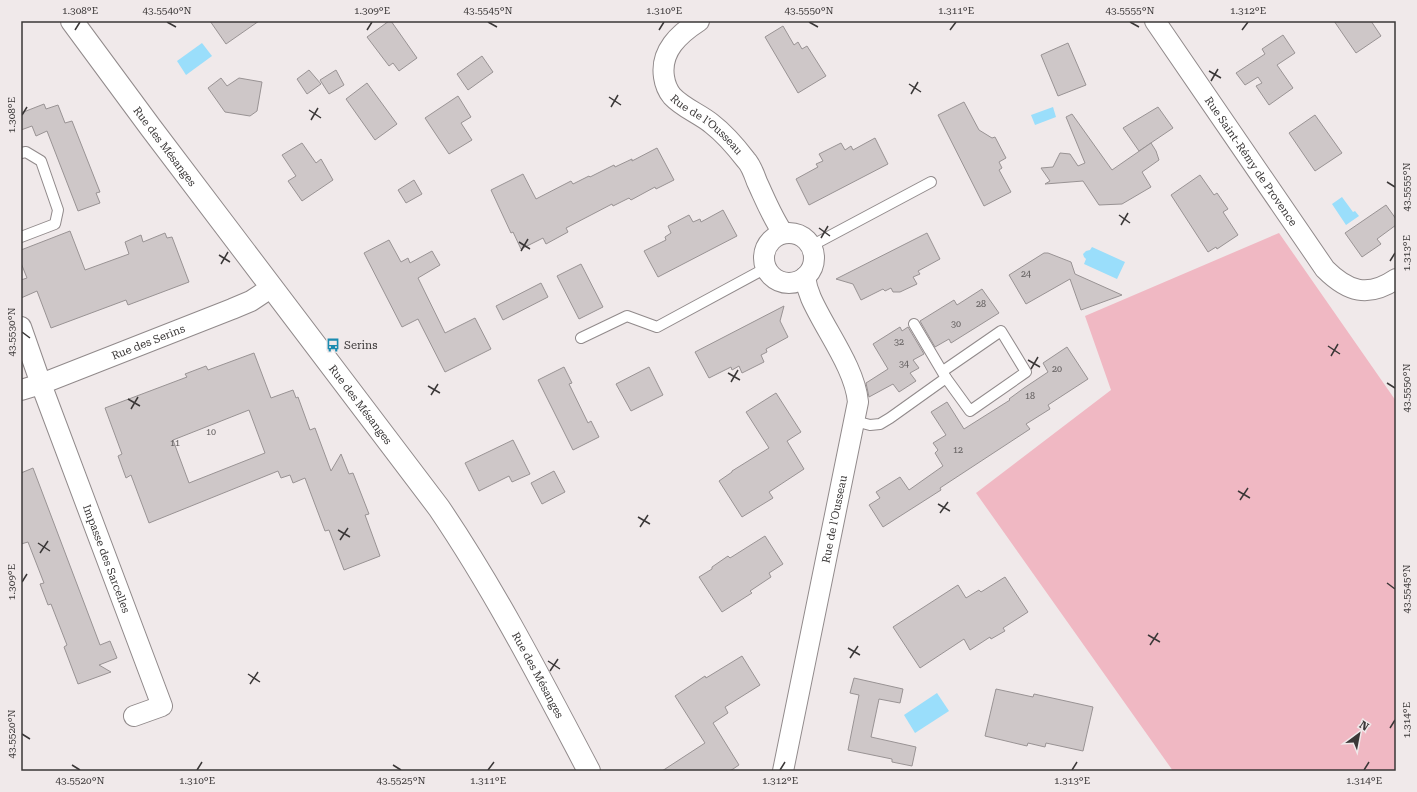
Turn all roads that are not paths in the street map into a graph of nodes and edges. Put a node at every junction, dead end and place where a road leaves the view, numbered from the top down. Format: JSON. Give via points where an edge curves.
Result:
{"nodes":[{"id":1,"x":72,"y":21,"type":"edge"},
{"id":2,"x":699,"y":21,"type":"edge"},
{"id":3,"x":1155,"y":21,"type":"edge"},
{"id":4,"x":21,"y":153,"type":"edge"},
{"id":5,"x":931,"y":182,"type":"dead end"},
{"id":6,"x":783,"y":233,"type":"junction"},
{"id":7,"x":21,"y":237,"type":"edge"},
{"id":8,"x":811,"y":246,"type":"junction"},
{"id":9,"x":766,"y":268,"type":"junction"},
{"id":10,"x":804,"y":277,"type":"junction"},
{"id":11,"x":1396,"y":279,"type":"edge"},
{"id":12,"x":272,"y":287,"type":"junction"},
{"id":13,"x":914,"y":324,"type":"dead end"},
{"id":14,"x":21,"y":327,"type":"edge"},
{"id":15,"x":581,"y":338,"type":"dead end"},
{"id":16,"x":945,"y":375,"type":"junction"},
{"id":17,"x":41,"y":384,"type":"junction"},
{"id":18,"x":21,"y":390,"type":"edge"},
{"id":19,"x":855,"y":421,"type":"junction"},
{"id":20,"x":134,"y":716,"type":"dead end"},
{"id":21,"x":589,"y":771,"type":"edge"},
{"id":22,"x":783,"y":771,"type":"edge"}],
"edges":[{"from":1,"to":12,"type":"main road","name":"Rue des Mésanges"},
{"from":2,"to":6,"type":"street","name":"Rue de l'Ousseau","via":[[676,38],[667,54],[665,82],[678,102],[712,124],[748,162],[774,220]]},
{"from":3,"to":11,"type":"street","name":"Rue Saint-Rémy de Provence","via":[[1333,278],[1342,284],[1364,291],[1373,290]]},
{"from":4,"to":7,"type":"lane","via":[[26,152],[41,161],[58,210],[54,224]]},
{"from":5,"to":8,"type":"lane"},
{"from":6,"to":8,"type":"street","via":[[799,235]]},
{"from":6,"to":9,"type":"street","via":[[776,236],[766,247]]},
{"from":8,"to":10,"type":"street","via":[[813,263]]},
{"from":9,"to":10,"type":"street","via":[[776,279],[783,282],[790,283]]},
{"from":9,"to":15,"type":"lane","via":[[657,327],[627,316]]},
{"from":10,"to":19,"type":"street","name":"Rue de l'Ousseau","via":[[810,297],[857,390]]},
{"from":12,"to":17,"type":"street","name":"Rue des Serins","via":[[251,301]]},
{"from":12,"to":21,"type":"main road","name":"Rue des Mésanges","via":[[461,541],[514,631]]},
{"from":13,"to":16,"type":"lane"},
{"from":14,"to":17,"type":"street"},
{"from":16,"to":16,"type":"lane","via":[[970,410],[1026,372],[1001,331]]},
{"from":16,"to":19,"type":"lane","via":[[880,424]]},
{"from":17,"to":18,"type":"street","name":"Rue des Serins"},
{"from":17,"to":20,"type":"street","name":"Impasse des Sarcelles","via":[[162,706]]},
{"from":19,"to":22,"type":"street","name":"Rue de l'Ousseau"}]}
